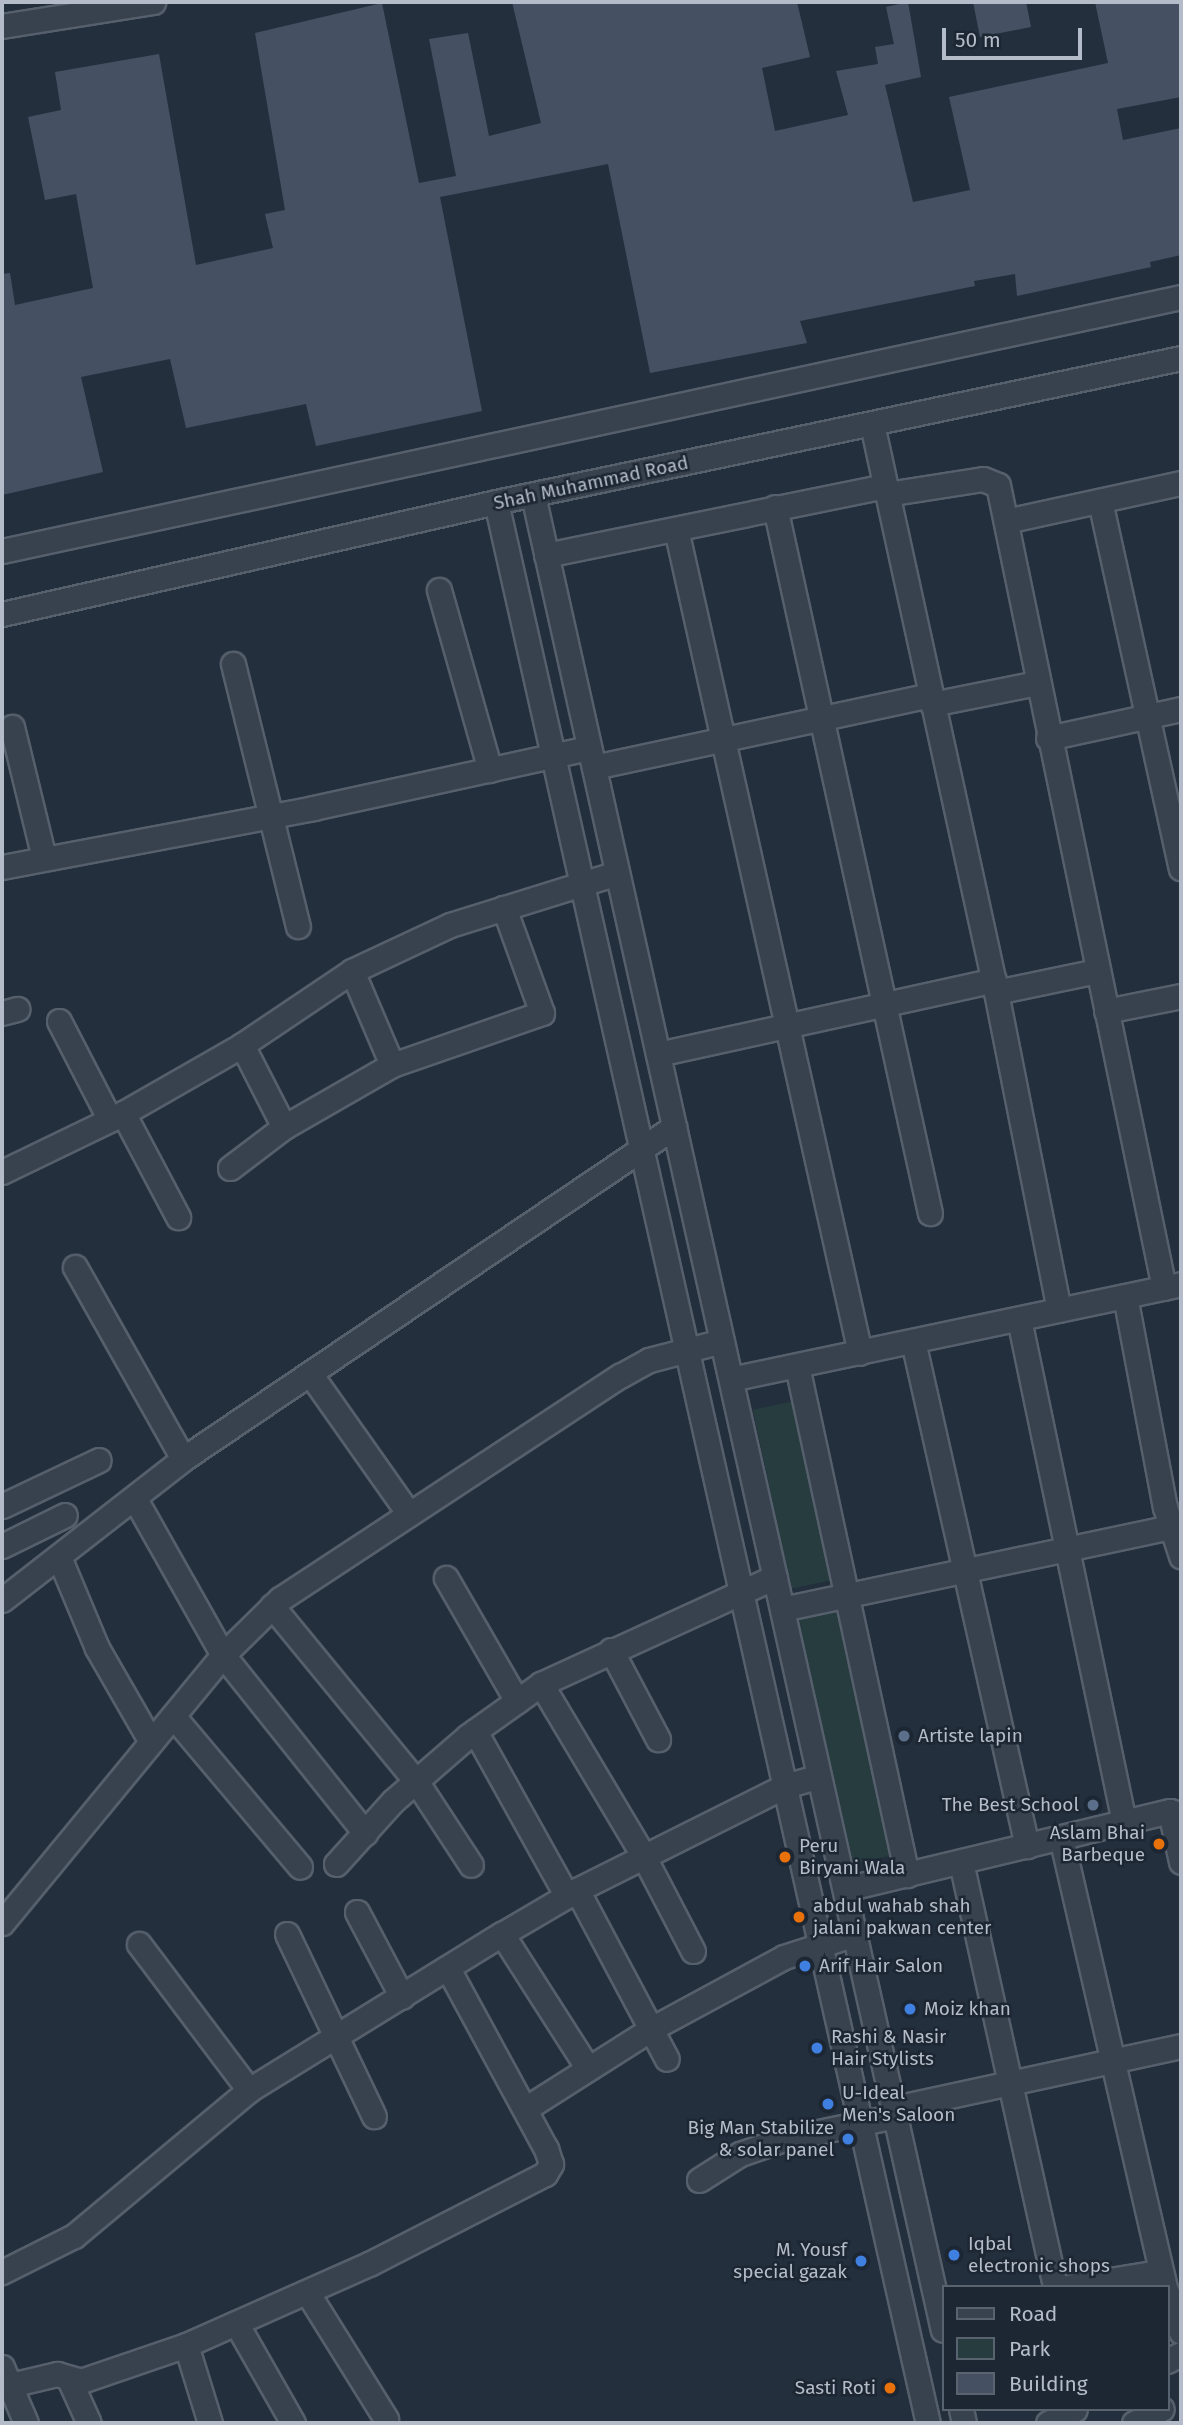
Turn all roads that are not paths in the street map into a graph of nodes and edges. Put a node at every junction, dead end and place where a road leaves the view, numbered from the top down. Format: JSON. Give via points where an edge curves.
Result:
{"nodes":[{"id":1,"x":153,"y":2,"type":"edge"},
{"id":2,"x":2,"y":26,"type":"edge"},
{"id":3,"x":1181,"y":298,"type":"edge"},
{"id":4,"x":1181,"y":358,"type":"edge"},
{"id":5,"x":872,"y":424,"type":"junction"},
{"id":6,"x":1181,"y":483,"type":"edge"},
{"id":7,"x":886,"y":490,"type":"junction"},
{"id":8,"x":533,"y":495,"type":"junction"},
{"id":9,"x":1100,"y":501,"type":"junction"},
{"id":10,"x":496,"y":502,"type":"junction"},
{"id":11,"x":775,"y":507,"type":"junction"},
{"id":12,"x":1006,"y":521,"type":"junction"},
{"id":13,"x":676,"y":528,"type":"junction"},
{"id":14,"x":2,"y":551,"type":"edge"},
{"id":15,"x":546,"y":555,"type":"junction"},
{"id":16,"x":439,"y":590,"type":"dead end"},
{"id":17,"x":2,"y":614,"type":"edge"},
{"id":18,"x":233,"y":664,"type":"dead end"},
{"id":19,"x":1037,"y":683,"type":"junction"},
{"id":20,"x":931,"y":700,"type":"junction"},
{"id":21,"x":1181,"y":709,"type":"edge"},
{"id":22,"x":1147,"y":717,"type":"junction"},
{"id":23,"x":820,"y":719,"type":"junction"},
{"id":24,"x":12,"y":727,"type":"dead end"},
{"id":25,"x":1048,"y":738,"type":"junction"},
{"id":26,"x":724,"y":739,"type":"junction"},
{"id":27,"x":554,"y":757,"type":"junction"},
{"id":28,"x":592,"y":758,"type":"junction"},
{"id":29,"x":490,"y":770,"type":"junction"},
{"id":30,"x":269,"y":816,"type":"junction"},
{"id":31,"x":44,"y":858,"type":"junction"},
{"id":32,"x":2,"y":867,"type":"edge"},
{"id":33,"x":1181,"y":869,"type":"edge"},
{"id":34,"x":617,"y":873,"type":"junction"},
{"id":35,"x":582,"y":884,"type":"junction"},
{"id":36,"x":504,"y":908,"type":"junction"},
{"id":37,"x":298,"y":926,"type":"dead end"},
{"id":38,"x":352,"y":971,"type":"junction"},
{"id":39,"x":1097,"y":971,"type":"junction"},
{"id":40,"x":995,"y":986,"type":"junction"},
{"id":41,"x":1181,"y":996,"type":"edge"},
{"id":42,"x":886,"y":1004,"type":"junction"},
{"id":43,"x":1106,"y":1011,"type":"junction"},
{"id":44,"x":59,"y":1021,"type":"dead end"},
{"id":45,"x":788,"y":1026,"type":"junction"},
{"id":46,"x":242,"y":1045,"type":"junction"},
{"id":47,"x":658,"y":1054,"type":"junction"},
{"id":48,"x":392,"y":1065,"type":"junction"},
{"id":49,"x":117,"y":1116,"type":"junction"},
{"id":50,"x":674,"y":1127,"type":"junction"},
{"id":51,"x":284,"y":1128,"type":"junction"},
{"id":52,"x":642,"y":1150,"type":"junction"},
{"id":53,"x":230,"y":1168,"type":"dead end"},
{"id":54,"x":2,"y":1172,"type":"edge"},
{"id":55,"x":930,"y":1213,"type":"dead end"},
{"id":56,"x":178,"y":1217,"type":"dead end"},
{"id":57,"x":75,"y":1267,"type":"dead end"},
{"id":58,"x":1173,"y":1286,"type":"edge"},
{"id":59,"x":1125,"y":1296,"type":"junction"},
{"id":60,"x":1059,"y":1310,"type":"junction"},
{"id":61,"x":1019,"y":1319,"type":"junction"},
{"id":62,"x":722,"y":1341,"type":"junction"},
{"id":63,"x":913,"y":1341,"type":"junction"},
{"id":64,"x":687,"y":1350,"type":"junction"},
{"id":65,"x":860,"y":1353,"type":"junction"},
{"id":66,"x":797,"y":1366,"type":"junction"},
{"id":67,"x":312,"y":1375,"type":"junction"},
{"id":68,"x":731,"y":1380,"type":"junction"},
{"id":69,"x":183,"y":1459,"type":"junction"},
{"id":70,"x":99,"y":1460,"type":"dead end"},
{"id":71,"x":135,"y":1499,"type":"junction"},
{"id":72,"x":2,"y":1506,"type":"edge"},
{"id":73,"x":409,"y":1514,"type":"junction"},
{"id":74,"x":65,"y":1515,"type":"dead end"},
{"id":75,"x":1178,"y":1525,"type":"edge"},
{"id":76,"x":2,"y":1546,"type":"edge"},
{"id":77,"x":1068,"y":1549,"type":"junction"},
{"id":78,"x":1181,"y":1556,"type":"edge"},
{"id":79,"x":59,"y":1557,"type":"junction"},
{"id":80,"x":965,"y":1571,"type":"junction"},
{"id":81,"x":775,"y":1577,"type":"junction"},
{"id":82,"x":446,"y":1578,"type":"dead end"},
{"id":83,"x":741,"y":1589,"type":"junction"},
{"id":84,"x":845,"y":1596,"type":"junction"},
{"id":85,"x":2,"y":1600,"type":"edge"},
{"id":86,"x":272,"y":1606,"type":"junction"},
{"id":87,"x":782,"y":1609,"type":"junction"},
{"id":88,"x":611,"y":1650,"type":"junction"},
{"id":89,"x":223,"y":1655,"type":"junction"},
{"id":90,"x":541,"y":1684,"type":"junction"},
{"id":91,"x":517,"y":1701,"type":"junction"},
{"id":92,"x":173,"y":1716,"type":"junction"},
{"id":93,"x":475,"y":1731,"type":"junction"},
{"id":94,"x":658,"y":1739,"type":"dead end"},
{"id":95,"x":151,"y":1742,"type":"junction"},
{"id":96,"x":819,"y":1776,"type":"junction"},
{"id":97,"x":416,"y":1781,"type":"junction"},
{"id":98,"x":785,"y":1786,"type":"junction"},
{"id":99,"x":1176,"y":1813,"type":"edge"},
{"id":100,"x":1124,"y":1822,"type":"junction"},
{"id":101,"x":365,"y":1833,"type":"junction"},
{"id":102,"x":1061,"y":1837,"type":"junction"},
{"id":103,"x":1027,"y":1846,"type":"junction"},
{"id":104,"x":644,"y":1857,"type":"junction"},
{"id":105,"x":961,"y":1862,"type":"junction"},
{"id":106,"x":1181,"y":1862,"type":"edge"},
{"id":107,"x":336,"y":1864,"type":"dead end"},
{"id":108,"x":471,"y":1866,"type":"dead end"},
{"id":109,"x":300,"y":1867,"type":"dead end"},
{"id":110,"x":907,"y":1875,"type":"junction"},
{"id":111,"x":845,"y":1889,"type":"junction"},
{"id":112,"x":572,"y":1893,"type":"junction"},
{"id":113,"x":358,"y":1912,"type":"dead end"},
{"id":114,"x":2,"y":1923,"type":"edge"},
{"id":115,"x":287,"y":1934,"type":"dead end"},
{"id":116,"x":502,"y":1934,"type":"junction"},
{"id":117,"x":855,"y":1934,"type":"junction"},
{"id":118,"x":139,"y":1944,"type":"dead end"},
{"id":119,"x":821,"y":1946,"type":"junction"},
{"id":120,"x":693,"y":1951,"type":"dead end"},
{"id":121,"x":449,"y":1970,"type":"junction"},
{"id":122,"x":402,"y":1997,"type":"junction"},
{"id":123,"x":650,"y":2029,"type":"junction"},
{"id":124,"x":336,"y":2035,"type":"junction"},
{"id":125,"x":1181,"y":2046,"type":"edge"},
{"id":126,"x":667,"y":2059,"type":"dead end"},
{"id":127,"x":1111,"y":2061,"type":"junction"},
{"id":128,"x":587,"y":2067,"type":"junction"},
{"id":129,"x":1010,"y":2083,"type":"junction"},
{"id":130,"x":249,"y":2090,"type":"junction"},
{"id":131,"x":525,"y":2109,"type":"junction"},
{"id":132,"x":895,"y":2112,"type":"junction"},
{"id":133,"x":374,"y":2116,"type":"dead end"},
{"id":134,"x":861,"y":2123,"type":"junction"},
{"id":135,"x":699,"y":2180,"type":"dead end"},
{"id":136,"x":2,"y":2272,"type":"edge"},
{"id":137,"x":1164,"y":2284,"type":"edge"},
{"id":138,"x":1055,"y":2285,"type":"edge"},
{"id":139,"x":1132,"y":2285,"type":"edge"},
{"id":140,"x":307,"y":2291,"type":"junction"},
{"id":141,"x":1169,"y":2298,"type":"edge"},
{"id":142,"x":942,"y":2316,"type":"edge"},
{"id":143,"x":236,"y":2323,"type":"junction"},
{"id":144,"x":1181,"y":2332,"type":"edge"},
{"id":145,"x":186,"y":2345,"type":"junction"},
{"id":146,"x":69,"y":2379,"type":"junction"},
{"id":147,"x":4,"y":2380,"type":"edge"},
{"id":148,"x":1071,"y":2411,"type":"edge"},
{"id":149,"x":1159,"y":2411,"type":"edge"},
{"id":150,"x":386,"y":2419,"type":"dead end"},
{"id":151,"x":26,"y":2423,"type":"edge"},
{"id":152,"x":89,"y":2423,"type":"edge"},
{"id":153,"x":210,"y":2423,"type":"edge"},
{"id":154,"x":293,"y":2423,"type":"edge"},
{"id":155,"x":928,"y":2423,"type":"edge"},
{"id":156,"x":1048,"y":2423,"type":"edge"},
{"id":157,"x":1134,"y":2423,"type":"edge"}],
"edges":[{"from":1,"to":2,"type":"street"},
{"from":3,"to":14,"type":"street"},
{"from":4,"to":5,"type":"street","name":"Shah Muhammad Road"},
{"from":5,"to":7,"type":"street"},
{"from":5,"to":8,"type":"street","name":"Shah Muhammad Road"},
{"from":6,"to":9,"type":"street"},
{"from":7,"to":11,"type":"street"},
{"from":7,"to":12,"type":"street","via":[[989,479],[998,485]]},
{"from":7,"to":20,"type":"street"},
{"from":8,"to":10,"type":"street","name":"Shah Muhammad Road"},
{"from":8,"to":15,"type":"street"},
{"from":9,"to":12,"type":"street"},
{"from":9,"to":22,"type":"street"},
{"from":10,"to":17,"type":"street","name":"Shah Muhammad Road"},
{"from":10,"to":27,"type":"street"},
{"from":11,"to":13,"type":"street"},
{"from":11,"to":23,"type":"street"},
{"from":12,"to":19,"type":"street"},
{"from":13,"to":15,"type":"street"},
{"from":13,"to":26,"type":"street"},
{"from":15,"to":28,"type":"street"},
{"from":16,"to":29,"type":"street"},
{"from":18,"to":30,"type":"street"},
{"from":19,"to":20,"type":"street"},
{"from":19,"to":25,"type":"street"},
{"from":20,"to":23,"type":"street"},
{"from":20,"to":40,"type":"street"},
{"from":21,"to":22,"type":"street"},
{"from":22,"to":25,"type":"street"},
{"from":22,"to":33,"type":"street"},
{"from":23,"to":26,"type":"street"},
{"from":23,"to":42,"type":"street"},
{"from":24,"to":31,"type":"street"},
{"from":25,"to":39,"type":"street"},
{"from":26,"to":28,"type":"street"},
{"from":26,"to":45,"type":"street"},
{"from":27,"to":28,"type":"street"},
{"from":27,"to":29,"type":"street"},
{"from":27,"to":35,"type":"street"},
{"from":28,"to":34,"type":"street"},
{"from":29,"to":30,"type":"street"},
{"from":30,"to":31,"type":"street"},
{"from":30,"to":37,"type":"street"},
{"from":31,"to":32,"type":"street"},
{"from":34,"to":35,"type":"street"},
{"from":34,"to":47,"type":"street"},
{"from":35,"to":36,"type":"street"},
{"from":35,"to":52,"type":"street"},
{"from":36,"to":38,"type":"street","via":[[450,925]]},
{"from":36,"to":48,"type":"street","via":[[542,1013]]},
{"from":38,"to":46,"type":"street"},
{"from":38,"to":48,"type":"street"},
{"from":39,"to":40,"type":"street"},
{"from":39,"to":43,"type":"street"},
{"from":40,"to":42,"type":"street"},
{"from":40,"to":60,"type":"street"},
{"from":41,"to":43,"type":"street"},
{"from":42,"to":45,"type":"street"},
{"from":42,"to":55,"type":"street"},
{"from":43,"to":58,"type":"street"},
{"from":44,"to":49,"type":"street"},
{"from":45,"to":47,"type":"street"},
{"from":45,"to":65,"type":"street"},
{"from":46,"to":49,"type":"street"},
{"from":46,"to":51,"type":"street"},
{"from":47,"to":50,"type":"street"},
{"from":48,"to":51,"type":"street"},
{"from":49,"to":54,"type":"street"},
{"from":49,"to":56,"type":"street"},
{"from":50,"to":52,"type":"street"},
{"from":50,"to":62,"type":"street"},
{"from":51,"to":53,"type":"street"},
{"from":52,"to":64,"type":"street"},
{"from":52,"to":67,"type":"street"},
{"from":57,"to":69,"type":"street"},
{"from":58,"to":59,"type":"street"},
{"from":59,"to":60,"type":"street"},
{"from":59,"to":75,"type":"street","via":[[1165,1507]]},
{"from":60,"to":61,"type":"street"},
{"from":61,"to":63,"type":"street"},
{"from":61,"to":77,"type":"street"},
{"from":62,"to":64,"type":"street"},
{"from":62,"to":68,"type":"street"},
{"from":63,"to":65,"type":"street"},
{"from":63,"to":80,"type":"street"},
{"from":64,"to":73,"type":"street","via":[[649,1360],[620,1376]]},
{"from":64,"to":83,"type":"street"},
{"from":65,"to":66,"type":"street"},
{"from":66,"to":68,"type":"street"},
{"from":66,"to":84,"type":"street"},
{"from":67,"to":69,"type":"street"},
{"from":67,"to":73,"type":"street"},
{"from":68,"to":81,"type":"street"},
{"from":69,"to":71,"type":"street"},
{"from":70,"to":72,"type":"street"},
{"from":71,"to":79,"type":"street"},
{"from":71,"to":89,"type":"street"},
{"from":73,"to":86,"type":"street"},
{"from":74,"to":76,"type":"street"},
{"from":75,"to":77,"type":"street"},
{"from":75,"to":78,"type":"street"},
{"from":77,"to":80,"type":"street"},
{"from":77,"to":100,"type":"street"},
{"from":79,"to":85,"type":"street"},
{"from":79,"to":95,"type":"street","via":[[97,1648]]},
{"from":80,"to":84,"type":"street"},
{"from":80,"to":103,"type":"street"},
{"from":81,"to":83,"type":"street"},
{"from":81,"to":87,"type":"street"},
{"from":82,"to":91,"type":"street"},
{"from":83,"to":88,"type":"street"},
{"from":83,"to":98,"type":"street"},
{"from":84,"to":87,"type":"street"},
{"from":84,"to":110,"type":"street"},
{"from":86,"to":89,"type":"street"},
{"from":86,"to":97,"type":"street"},
{"from":87,"to":96,"type":"street"},
{"from":88,"to":90,"type":"street"},
{"from":88,"to":94,"type":"street"},
{"from":89,"to":92,"type":"street"},
{"from":89,"to":101,"type":"street"},
{"from":90,"to":91,"type":"street"},
{"from":90,"to":104,"type":"street"},
{"from":91,"to":93,"type":"street"},
{"from":92,"to":95,"type":"street"},
{"from":92,"to":109,"type":"street"},
{"from":93,"to":97,"type":"street"},
{"from":93,"to":112,"type":"street"},
{"from":95,"to":114,"type":"street"},
{"from":96,"to":98,"type":"street"},
{"from":96,"to":111,"type":"street"},
{"from":97,"to":101,"type":"street"},
{"from":97,"to":108,"type":"street"},
{"from":98,"to":104,"type":"street"},
{"from":98,"to":119,"type":"street"},
{"from":99,"to":100,"type":"street"},
{"from":99,"to":106,"type":"street"},
{"from":100,"to":102,"type":"street"},
{"from":101,"to":107,"type":"street"},
{"from":102,"to":103,"type":"street"},
{"from":102,"to":127,"type":"street"},
{"from":103,"to":105,"type":"street"},
{"from":104,"to":112,"type":"street"},
{"from":104,"to":120,"type":"street"},
{"from":105,"to":110,"type":"street"},
{"from":105,"to":129,"type":"street"},
{"from":110,"to":111,"type":"street"},
{"from":111,"to":117,"type":"street"},
{"from":112,"to":116,"type":"street"},
{"from":112,"to":123,"type":"street"},
{"from":113,"to":122,"type":"street"},
{"from":115,"to":124,"type":"street"},
{"from":116,"to":121,"type":"street"},
{"from":116,"to":128,"type":"street"},
{"from":117,"to":119,"type":"street"},
{"from":117,"to":132,"type":"street"},
{"from":118,"to":130,"type":"street"},
{"from":119,"to":123,"type":"street","via":[[784,1957]]},
{"from":119,"to":134,"type":"street"},
{"from":121,"to":122,"type":"street"},
{"from":121,"to":131,"type":"street"},
{"from":122,"to":124,"type":"street"},
{"from":123,"to":126,"type":"street"},
{"from":123,"to":128,"type":"street"},
{"from":124,"to":130,"type":"street"},
{"from":124,"to":133,"type":"street"},
{"from":125,"to":127,"type":"street"},
{"from":127,"to":129,"type":"street"},
{"from":127,"to":137,"type":"street"},
{"from":128,"to":131,"type":"street"},
{"from":129,"to":132,"type":"street"},
{"from":129,"to":138,"type":"street"},
{"from":130,"to":136,"type":"street","via":[[74,2236]]},
{"from":131,"to":140,"type":"street","via":[[547,2149],[551,2164],[545,2174]]},
{"from":132,"to":134,"type":"street"},
{"from":132,"to":142,"type":"street"},
{"from":134,"to":135,"type":"street","via":[[740,2154]]},
{"from":134,"to":155,"type":"street"},
{"from":137,"to":139,"type":"street"},
{"from":140,"to":143,"type":"street"},
{"from":140,"to":150,"type":"street"},
{"from":141,"to":144,"type":"street"},
{"from":143,"to":145,"type":"street"},
{"from":143,"to":154,"type":"street"},
{"from":145,"to":146,"type":"street","via":[[81,2381]]},
{"from":145,"to":153,"type":"street"},
{"from":146,"to":147,"type":"street","via":[[57,2374]]},
{"from":146,"to":152,"type":"street"},
{"from":147,"to":151,"type":"street"},
{"from":148,"to":156,"type":"street"},
{"from":149,"to":157,"type":"street"}]}
